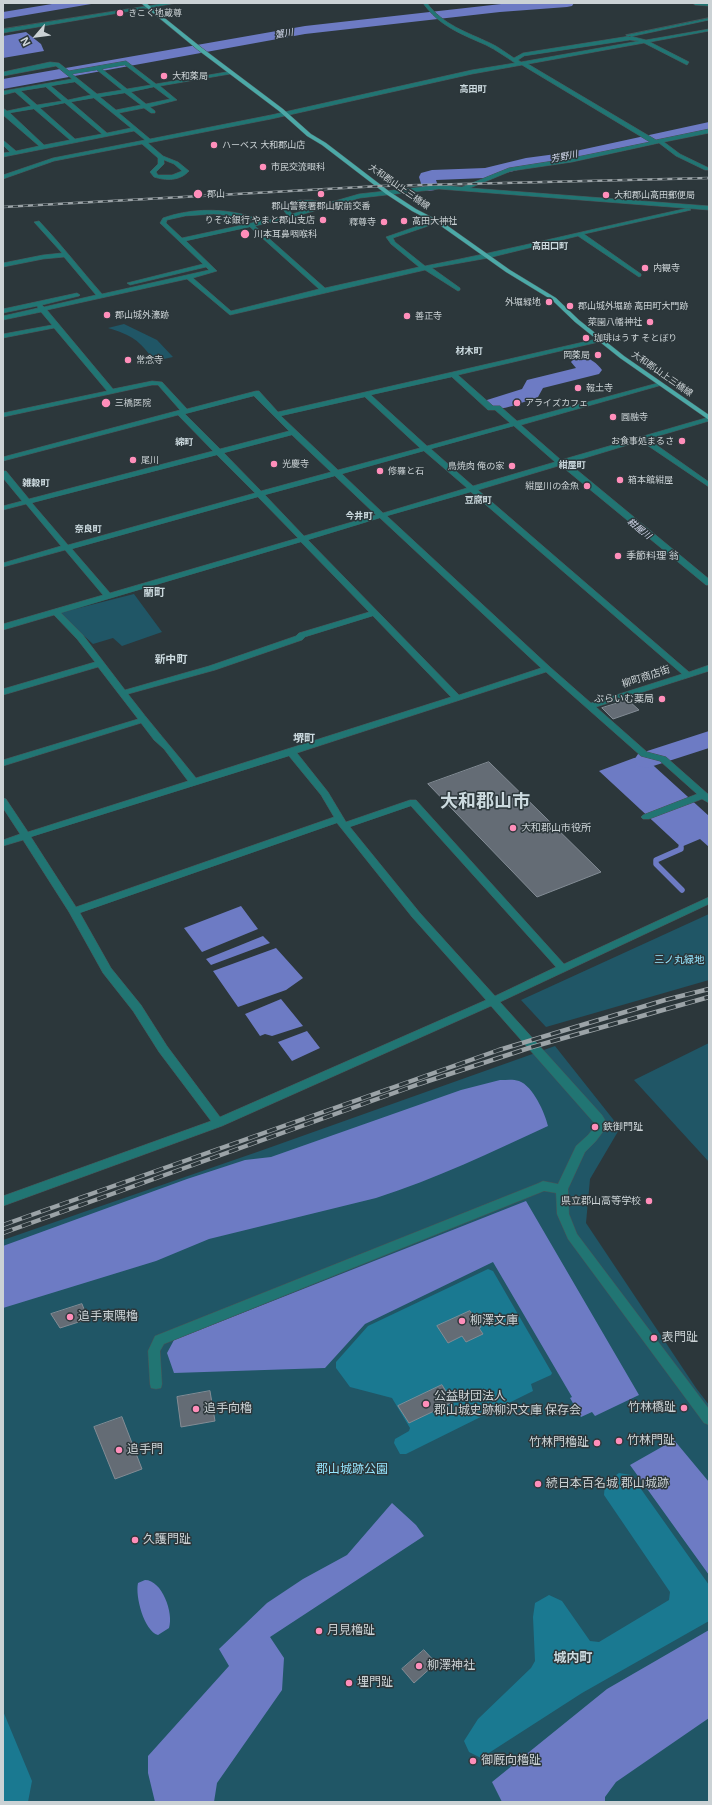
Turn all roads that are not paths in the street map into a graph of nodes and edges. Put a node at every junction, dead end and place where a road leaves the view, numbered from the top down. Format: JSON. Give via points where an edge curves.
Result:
{"nodes":[{"id":1,"x":143,"y":3,"type":"edge"},
{"id":2,"x":175,"y":3,"type":"edge"},
{"id":3,"x":424,"y":3,"type":"edge"},
{"id":4,"x":695,"y":3,"type":"edge"},
{"id":5,"x":709,"y":5,"type":"edge"},
{"id":6,"x":149,"y":8,"type":"junction"},
{"id":7,"x":709,"y":19,"type":"edge"},
{"id":8,"x":709,"y":30,"type":"edge"},
{"id":9,"x":3,"y":31,"type":"edge"},
{"id":10,"x":624,"y":38,"type":"junction"},
{"id":11,"x":647,"y":42,"type":"junction"},
{"id":12,"x":519,"y":62,"type":"junction"},
{"id":13,"x":687,"y":63,"type":"dead end"},
{"id":14,"x":98,"y":68,"type":"junction"},
{"id":15,"x":230,"y":72,"type":"junction"},
{"id":16,"x":68,"y":73,"type":"junction"},
{"id":17,"x":3,"y":74,"type":"edge"},
{"id":18,"x":76,"y":80,"type":"junction"},
{"id":19,"x":48,"y":85,"type":"junction"},
{"id":20,"x":156,"y":85,"type":"junction"},
{"id":21,"x":17,"y":90,"type":"junction"},
{"id":22,"x":126,"y":91,"type":"junction"},
{"id":23,"x":3,"y":93,"type":"edge"},
{"id":24,"x":96,"y":96,"type":"junction"},
{"id":25,"x":66,"y":102,"type":"junction"},
{"id":26,"x":146,"y":106,"type":"junction"},
{"id":27,"x":36,"y":107,"type":"junction"},
{"id":28,"x":4,"y":112,"type":"edge"},
{"id":29,"x":115,"y":112,"type":"junction"},
{"id":30,"x":153,"y":112,"type":"dead end"},
{"id":31,"x":284,"y":114,"type":"junction"},
{"id":32,"x":136,"y":129,"type":"junction"},
{"id":33,"x":709,"y":131,"type":"edge"},
{"id":34,"x":106,"y":135,"type":"junction"},
{"id":35,"x":74,"y":141,"type":"junction"},
{"id":36,"x":3,"y":142,"type":"edge"},
{"id":37,"x":146,"y":142,"type":"junction"},
{"id":38,"x":657,"y":142,"type":"junction"},
{"id":39,"x":43,"y":147,"type":"junction"},
{"id":40,"x":14,"y":153,"type":"junction"},
{"id":41,"x":3,"y":155,"type":"edge"},
{"id":42,"x":161,"y":157,"type":"junction"},
{"id":43,"x":707,"y":169,"type":"dead end"},
{"id":44,"x":3,"y":177,"type":"edge"},
{"id":45,"x":462,"y":189,"type":"junction"},
{"id":46,"x":388,"y":192,"type":"junction"},
{"id":47,"x":327,"y":205,"type":"junction"},
{"id":48,"x":700,"y":207,"type":"junction"},
{"id":49,"x":709,"y":208,"type":"edge"},
{"id":50,"x":291,"y":216,"type":"junction"},
{"id":51,"x":37,"y":222,"type":"dead end"},
{"id":52,"x":261,"y":222,"type":"junction"},
{"id":53,"x":435,"y":222,"type":"junction"},
{"id":54,"x":250,"y":224,"type":"junction"},
{"id":55,"x":580,"y":234,"type":"junction"},
{"id":56,"x":181,"y":240,"type":"junction"},
{"id":57,"x":66,"y":256,"type":"junction"},
{"id":58,"x":488,"y":256,"type":"junction"},
{"id":59,"x":3,"y":264,"type":"edge"},
{"id":60,"x":207,"y":265,"type":"junction"},
{"id":61,"x":426,"y":268,"type":"junction"},
{"id":62,"x":639,"y":275,"type":"dead end"},
{"id":63,"x":189,"y":277,"type":"junction"},
{"id":64,"x":458,"y":289,"type":"dead end"},
{"id":65,"x":324,"y":290,"type":"junction"},
{"id":66,"x":96,"y":291,"type":"junction"},
{"id":67,"x":101,"y":297,"type":"junction"},
{"id":68,"x":37,"y":304,"type":"junction"},
{"id":69,"x":43,"y":310,"type":"junction"},
{"id":70,"x":3,"y":311,"type":"edge"},
{"id":71,"x":3,"y":318,"type":"edge"},
{"id":72,"x":55,"y":326,"type":"junction"},
{"id":73,"x":3,"y":336,"type":"edge"},
{"id":74,"x":601,"y":340,"type":"junction"},
{"id":75,"x":453,"y":374,"type":"junction"},
{"id":76,"x":660,"y":384,"type":"junction"},
{"id":77,"x":112,"y":391,"type":"junction"},
{"id":78,"x":366,"y":394,"type":"junction"},
{"id":79,"x":182,"y":412,"type":"junction"},
{"id":80,"x":276,"y":415,"type":"junction"},
{"id":81,"x":3,"y":416,"type":"edge"},
{"id":82,"x":709,"y":418,"type":"edge"},
{"id":83,"x":514,"y":426,"type":"junction"},
{"id":84,"x":295,"y":432,"type":"junction"},
{"id":85,"x":642,"y":439,"type":"junction"},
{"id":86,"x":426,"y":449,"type":"junction"},
{"id":87,"x":218,"y":451,"type":"junction"},
{"id":88,"x":3,"y":459,"type":"edge"},
{"id":89,"x":559,"y":464,"type":"junction"},
{"id":90,"x":3,"y":473,"type":"edge"},
{"id":91,"x":336,"y":473,"type":"junction"},
{"id":92,"x":709,"y":485,"type":"edge"},
{"id":93,"x":474,"y":489,"type":"junction"},
{"id":94,"x":260,"y":493,"type":"junction"},
{"id":95,"x":27,"y":502,"type":"junction"},
{"id":96,"x":3,"y":508,"type":"edge"},
{"id":97,"x":384,"y":516,"type":"junction"},
{"id":98,"x":303,"y":539,"type":"junction"},
{"id":99,"x":66,"y":547,"type":"junction"},
{"id":100,"x":3,"y":565,"type":"edge"},
{"id":101,"x":709,"y":583,"type":"edge"},
{"id":102,"x":709,"y":590,"type":"edge"},
{"id":103,"x":108,"y":596,"type":"junction"},
{"id":104,"x":55,"y":611,"type":"junction"},
{"id":105,"x":374,"y":614,"type":"junction"},
{"id":106,"x":3,"y":618,"type":"edge"},
{"id":107,"x":6,"y":626,"type":"edge"},
{"id":108,"x":101,"y":663,"type":"junction"},
{"id":109,"x":709,"y":668,"type":"edge"},
{"id":110,"x":547,"y":669,"type":"junction"},
{"id":111,"x":688,"y":675,"type":"junction"},
{"id":112,"x":3,"y":692,"type":"edge"},
{"id":113,"x":123,"y":693,"type":"junction"},
{"id":114,"x":457,"y":698,"type":"junction"},
{"id":115,"x":590,"y":706,"type":"junction"},
{"id":116,"x":143,"y":720,"type":"junction"},
{"id":117,"x":291,"y":752,"type":"junction"},
{"id":118,"x":3,"y":763,"type":"edge"},
{"id":119,"x":194,"y":782,"type":"junction"},
{"id":120,"x":706,"y":797,"type":"edge"},
{"id":121,"x":3,"y":801,"type":"edge"},
{"id":122,"x":646,"y":817,"type":"dead end"},
{"id":123,"x":341,"y":823,"type":"junction"},
{"id":124,"x":25,"y":836,"type":"junction"},
{"id":125,"x":3,"y":844,"type":"edge"},
{"id":126,"x":709,"y":900,"type":"edge"},
{"id":127,"x":74,"y":911,"type":"junction"},
{"id":128,"x":562,"y":968,"type":"junction"},
{"id":129,"x":493,"y":1000,"type":"junction"},
{"id":130,"x":218,"y":1123,"type":"junction"},
{"id":131,"x":562,"y":1189,"type":"junction"},
{"id":132,"x":3,"y":1201,"type":"edge"},
{"id":133,"x":156,"y":1384,"type":"dead end"},
{"id":134,"x":709,"y":1419,"type":"edge"}],
"edges":[{"from":1,"to":6,"type":"main road","name":"大和郡山上三橋線"},
{"from":2,"to":6,"type":"street"},
{"from":3,"to":12,"type":"street","via":[[438,19]]},
{"from":4,"to":5,"type":"street"},
{"from":6,"to":9,"type":"street"},
{"from":6,"to":15,"type":"main road","name":"大和郡山上三橋線"},
{"from":7,"to":10,"type":"street"},
{"from":8,"to":11,"type":"street"},
{"from":10,"to":11,"type":"street"},
{"from":10,"to":12,"type":"street","via":[[523,55],[517,58]]},
{"from":11,"to":12,"type":"street"},
{"from":11,"to":13,"type":"street"},
{"from":12,"to":31,"type":"street"},
{"from":12,"to":38,"type":"street"},
{"from":14,"to":16,"type":"street"},
{"from":14,"to":20,"type":"street","via":[[126,62]]},
{"from":14,"to":22,"type":"street"},
{"from":15,"to":20,"type":"street"},
{"from":15,"to":31,"type":"main road","name":"大和郡山上三橋線"},
{"from":16,"to":17,"type":"street","via":[[57,64],[50,64]]},
{"from":16,"to":18,"type":"street"},
{"from":18,"to":19,"type":"street"},
{"from":18,"to":24,"type":"street"},
{"from":19,"to":21,"type":"street"},
{"from":19,"to":25,"type":"street"},
{"from":20,"to":22,"type":"street"},
{"from":20,"to":26,"type":"street","via":[[174,100]]},
{"from":21,"to":23,"type":"street"},
{"from":21,"to":27,"type":"street"},
{"from":22,"to":24,"type":"street"},
{"from":22,"to":26,"type":"street"},
{"from":24,"to":25,"type":"street"},
{"from":24,"to":29,"type":"street"},
{"from":25,"to":27,"type":"street"},
{"from":25,"to":34,"type":"street"},
{"from":26,"to":29,"type":"street"},
{"from":26,"to":30,"type":"street"},
{"from":27,"to":28,"type":"street"},
{"from":27,"to":35,"type":"street"},
{"from":28,"to":39,"type":"street"},
{"from":29,"to":32,"type":"street"},
{"from":31,"to":37,"type":"street"},
{"from":31,"to":46,"type":"main road","name":"大和郡山上三橋線"},
{"from":32,"to":34,"type":"street"},
{"from":32,"to":37,"type":"street"},
{"from":33,"to":38,"type":"street"},
{"from":34,"to":35,"type":"street"},
{"from":35,"to":39,"type":"street"},
{"from":36,"to":40,"type":"street"},
{"from":37,"to":42,"type":"street"},
{"from":37,"to":44,"type":"street","via":[[44,162]]},
{"from":38,"to":43,"type":"street"},
{"from":38,"to":45,"type":"street","via":[[509,170]]},
{"from":39,"to":40,"type":"street"},
{"from":40,"to":41,"type":"street"},
{"from":42,"to":42,"type":"street","via":[[176,163],[186,171],[167,178],[156,176],[153,172],[161,164]]},
{"from":45,"to":46,"type":"street","via":[[440,187]]},
{"from":45,"to":48,"type":"street"},
{"from":46,"to":47,"type":"street","via":[[359,196]]},
{"from":46,"to":53,"type":"main road","name":"大和郡山上三橋線"},
{"from":47,"to":50,"type":"street"},
{"from":47,"to":50,"type":"street","via":[[316,201],[290,204],[285,208]]},
{"from":48,"to":49,"type":"street"},
{"from":48,"to":55,"type":"street"},
{"from":50,"to":52,"type":"street"},
{"from":51,"to":57,"type":"street"},
{"from":52,"to":54,"type":"street"},
{"from":52,"to":56,"type":"street","via":[[247,215],[223,213],[185,214],[165,219],[163,223]]},
{"from":53,"to":58,"type":"main road","name":"大和郡山上三橋線"},
{"from":53,"to":61,"type":"street","via":[[389,237],[392,243]]},
{"from":54,"to":56,"type":"street"},
{"from":54,"to":65,"type":"street"},
{"from":55,"to":58,"type":"street"},
{"from":55,"to":62,"type":"street"},
{"from":56,"to":60,"type":"street"},
{"from":57,"to":59,"type":"street"},
{"from":57,"to":66,"type":"street"},
{"from":58,"to":61,"type":"street"},
{"from":58,"to":74,"type":"main road","name":"大和郡山上三橋線","via":[[554,299]]},
{"from":60,"to":63,"type":"street","via":[[214,271]]},
{"from":60,"to":66,"type":"street"},
{"from":61,"to":64,"type":"street"},
{"from":61,"to":65,"type":"street"},
{"from":63,"to":65,"type":"street","via":[[230,313]]},
{"from":63,"to":67,"type":"street"},
{"from":66,"to":67,"type":"street"},
{"from":66,"to":68,"type":"street"},
{"from":67,"to":69,"type":"street"},
{"from":68,"to":69,"type":"street"},
{"from":68,"to":70,"type":"street"},
{"from":69,"to":71,"type":"street"},
{"from":69,"to":72,"type":"street"},
{"from":72,"to":73,"type":"street"},
{"from":72,"to":77,"type":"street"},
{"from":74,"to":75,"type":"street"},
{"from":74,"to":76,"type":"main road","name":"大和郡山上三橋線"},
{"from":75,"to":78,"type":"street"},
{"from":75,"to":83,"type":"street"},
{"from":76,"to":82,"type":"main road","name":"大和郡山上三橋線"},
{"from":76,"to":83,"type":"street"},
{"from":77,"to":79,"type":"street","via":[[152,383],[160,384]]},
{"from":77,"to":81,"type":"street"},
{"from":78,"to":80,"type":"street"},
{"from":78,"to":86,"type":"street"},
{"from":79,"to":80,"type":"street","via":[[256,392]]},
{"from":79,"to":87,"type":"street"},
{"from":79,"to":88,"type":"street"},
{"from":80,"to":84,"type":"street"},
{"from":82,"to":85,"type":"street"},
{"from":83,"to":86,"type":"street"},
{"from":83,"to":89,"type":"street"},
{"from":84,"to":87,"type":"street"},
{"from":84,"to":91,"type":"street"},
{"from":85,"to":89,"type":"street"},
{"from":85,"to":92,"type":"street"},
{"from":86,"to":91,"type":"street"},
{"from":86,"to":93,"type":"street"},
{"from":87,"to":94,"type":"street"},
{"from":87,"to":95,"type":"street"},
{"from":89,"to":93,"type":"street"},
{"from":89,"to":101,"type":"street","via":[[573,471]]},
{"from":89,"to":102,"type":"street"},
{"from":90,"to":95,"type":"street"},
{"from":91,"to":94,"type":"street"},
{"from":91,"to":97,"type":"street"},
{"from":93,"to":97,"type":"street"},
{"from":93,"to":111,"type":"street"},
{"from":94,"to":98,"type":"street"},
{"from":94,"to":99,"type":"street"},
{"from":95,"to":96,"type":"street"},
{"from":95,"to":99,"type":"street"},
{"from":97,"to":98,"type":"street"},
{"from":97,"to":110,"type":"street"},
{"from":98,"to":103,"type":"street"},
{"from":98,"to":105,"type":"street"},
{"from":99,"to":100,"type":"street"},
{"from":99,"to":103,"type":"street"},
{"from":103,"to":104,"type":"street"},
{"from":104,"to":107,"type":"street"},
{"from":104,"to":108,"type":"street"},
{"from":105,"to":113,"type":"street","via":[[302,635],[212,668]]},
{"from":105,"to":114,"type":"street"},
{"from":106,"to":107,"type":"street"},
{"from":108,"to":112,"type":"street"},
{"from":108,"to":113,"type":"street"},
{"from":109,"to":111,"type":"street","name":"柳町商店街"},
{"from":110,"to":114,"type":"street"},
{"from":110,"to":115,"type":"street"},
{"from":111,"to":115,"type":"street","name":"柳町商店街"},
{"from":113,"to":116,"type":"street"},
{"from":114,"to":117,"type":"street"},
{"from":115,"to":120,"type":"street","via":[[644,754],[663,759]]},
{"from":116,"to":118,"type":"street"},
{"from":116,"to":119,"type":"street"},
{"from":117,"to":119,"type":"street"},
{"from":117,"to":123,"type":"street","via":[[325,794]]},
{"from":119,"to":124,"type":"street"},
{"from":120,"to":122,"type":"street"},
{"from":121,"to":124,"type":"street"},
{"from":123,"to":127,"type":"street"},
{"from":123,"to":128,"type":"street","via":[[413,802]]},
{"from":123,"to":129,"type":"street","via":[[416,915]]},
{"from":124,"to":125,"type":"street"},
{"from":124,"to":127,"type":"street"},
{"from":126,"to":128,"type":"street"},
{"from":127,"to":130,"type":"street","via":[[107,970]]},
{"from":128,"to":129,"type":"street"},
{"from":129,"to":130,"type":"street"},
{"from":129,"to":131,"type":"street","via":[[598,1118],[602,1126],[580,1149]]},
{"from":130,"to":132,"type":"street"},
{"from":131,"to":133,"type":"street","via":[[543,1186],[159,1340],[154,1351]]},
{"from":131,"to":134,"type":"street","via":[[563,1214],[572,1236]]}]}
